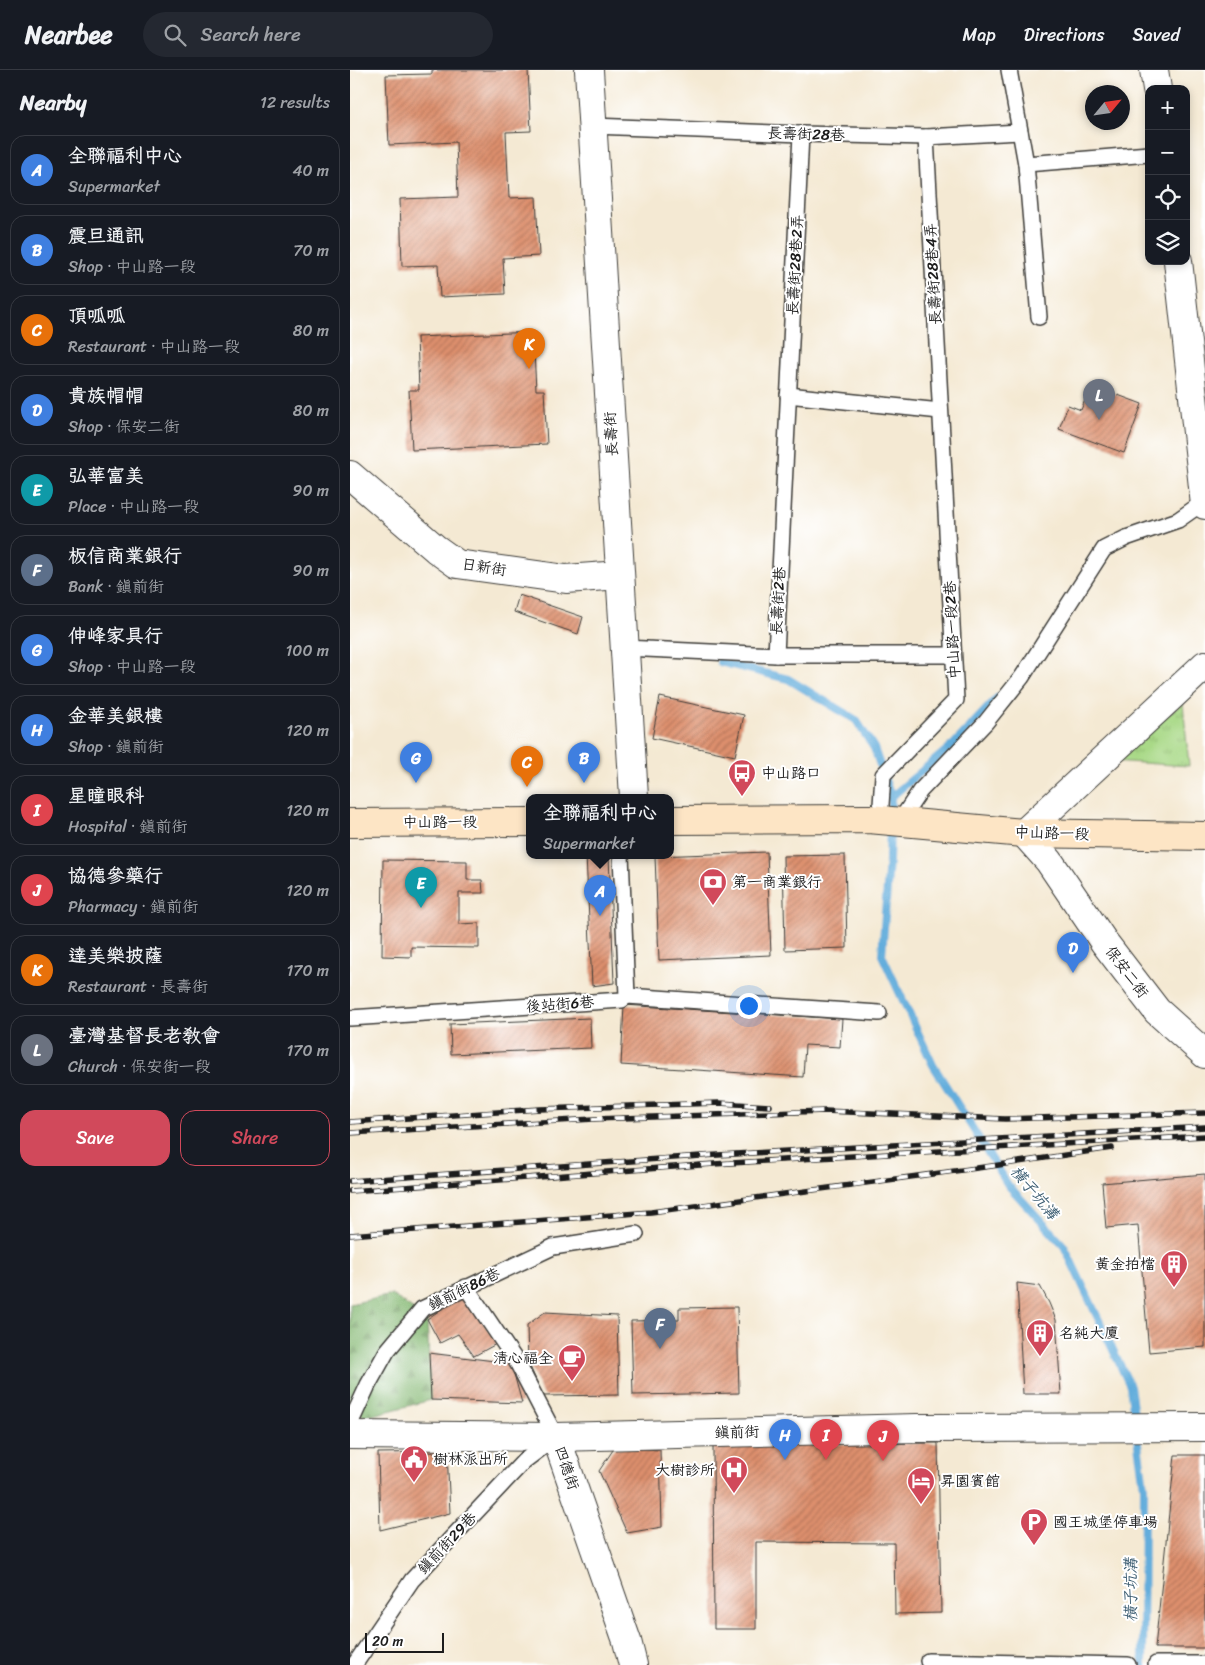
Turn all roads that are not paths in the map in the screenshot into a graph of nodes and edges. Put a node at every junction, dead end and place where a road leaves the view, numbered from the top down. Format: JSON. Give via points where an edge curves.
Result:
{"nodes":[{"id":1,"x":589,"y":70,"type":"edge"},
{"id":2,"x":1009,"y":70,"type":"edge"},
{"id":3,"x":1154,"y":70,"type":"edge"},
{"id":4,"x":1156,"y":85,"type":"edge"},
{"id":5,"x":593,"y":126,"type":"junction"},
{"id":6,"x":1020,"y":132,"type":"junction"},
{"id":7,"x":801,"y":134,"type":"junction"},
{"id":8,"x":926,"y":136,"type":"junction"},
{"id":9,"x":1145,"y":154,"type":"edge"},
{"id":10,"x":1026,"y":164,"type":"junction"},
{"id":11,"x":1178,"y":265,"type":"edge"},
{"id":12,"x":1039,"y":317,"type":"dead end"},
{"id":13,"x":788,"y":395,"type":"junction"},
{"id":14,"x":940,"y":411,"type":"junction"},
{"id":15,"x":350,"y":475,"type":"edge"},
{"id":16,"x":1204,"y":498,"type":"edge"},
{"id":17,"x":620,"y":574,"type":"junction"},
{"id":18,"x":624,"y":648,"type":"junction"},
{"id":19,"x":776,"y":655,"type":"junction"},
{"id":20,"x":953,"y":655,"type":"junction"},
{"id":21,"x":1205,"y":665,"type":"edge"},
{"id":22,"x":634,"y":794,"type":"edge"},
{"id":23,"x":674,"y":820,"type":"edge"},
{"id":24,"x":883,"y":820,"type":"junction"},
{"id":25,"x":526,"y":822,"type":"edge"},
{"id":26,"x":350,"y":823,"type":"edge"},
{"id":27,"x":1024,"y":833,"type":"junction"},
{"id":28,"x":1205,"y":836,"type":"edge"},
{"id":29,"x":622,"y":859,"type":"edge"},
{"id":30,"x":627,"y":996,"type":"junction"},
{"id":31,"x":879,"y":1013,"type":"dead end"},
{"id":32,"x":350,"y":1018,"type":"edge"},
{"id":33,"x":1205,"y":1054,"type":"edge"},
{"id":34,"x":636,"y":1234,"type":"dead end"},
{"id":35,"x":466,"y":1287,"type":"junction"},
{"id":36,"x":350,"y":1424,"type":"edge"},
{"id":37,"x":1205,"y":1427,"type":"edge"},
{"id":38,"x":350,"y":1435,"type":"edge"},
{"id":39,"x":556,"y":1437,"type":"junction"},
{"id":40,"x":928,"y":1661,"type":"dead end"},
{"id":41,"x":350,"y":1662,"type":"edge"},
{"id":42,"x":1156,"y":1664,"type":"edge"},
{"id":43,"x":1205,"y":1664,"type":"edge"},
{"id":44,"x":356,"y":1665,"type":"edge"},
{"id":45,"x":633,"y":1665,"type":"edge"},
{"id":46,"x":1128,"y":1665,"type":"edge"}],
"edges":[{"from":1,"to":5,"type":"street","name":"長壽街"},
{"from":2,"to":6,"type":"lane"},
{"from":3,"to":4,"type":"street"},
{"from":5,"to":7,"type":"lane","name":"長壽街28巷"},
{"from":5,"to":17,"type":"street","name":"長壽街"},
{"from":6,"to":8,"type":"lane","name":"長壽街28巷"},
{"from":6,"to":10,"type":"lane"},
{"from":7,"to":8,"type":"lane","name":"長壽街28巷"},
{"from":7,"to":13,"type":"lane","name":"長壽街28巷2弄"},
{"from":8,"to":14,"type":"lane","name":"長壽街28巷4弄"},
{"from":9,"to":10,"type":"lane"},
{"from":10,"to":12,"type":"lane"},
{"from":11,"to":16,"type":"street"},
{"from":13,"to":14,"type":"lane"},
{"from":13,"to":19,"type":"lane","name":"長壽街2巷"},
{"from":14,"to":20,"type":"lane","name":"中山路一段2巷"},
{"from":15,"to":17,"type":"street","name":"日新街","via":[[457,564],[566,579]]},
{"from":16,"to":24,"type":"lane","via":[[1180,519],[1126,538],[1104,550],[1022,677],[986,722],[920,791]]},
{"from":17,"to":18,"type":"street","name":"長壽街"},
{"from":18,"to":19,"type":"lane","name":"長壽街2巷"},
{"from":18,"to":22,"type":"street","name":"長壽街"},
{"from":19,"to":20,"type":"lane"},
{"from":20,"to":24,"type":"lane","name":"中山路一段2巷","via":[[956,700],[883,775]]},
{"from":21,"to":27,"type":"street"},
{"from":23,"to":24,"type":"main road","name":"中山路一段"},
{"from":24,"to":27,"type":"main road","name":"中山路一段"},
{"from":25,"to":26,"type":"main road","name":"中山路一段"},
{"from":27,"to":28,"type":"main road","name":"中山路一段"},
{"from":27,"to":33,"type":"street","name":"保安二街","via":[[1049,861],[1104,942],[1157,1011]]},
{"from":29,"to":30,"type":"lane"},
{"from":30,"to":31,"type":"lane","name":"後站街6巷"},
{"from":30,"to":32,"type":"lane","name":"後站街6巷","via":[[622,1000]]},
{"from":34,"to":35,"type":"lane","name":"鎮前街86巷","via":[[553,1247]]},
{"from":35,"to":36,"type":"lane","name":"鎮前街86巷","via":[[422,1309],[386,1351]]},
{"from":35,"to":39,"type":"lane","name":"四德街","via":[[518,1364]]},
{"from":37,"to":39,"type":"street","name":"鎮前街","via":[[917,1428]]},
{"from":38,"to":39,"type":"street","name":"鎮前街"},
{"from":39,"to":44,"type":"lane","name":"鎮前街29巷","via":[[524,1461],[412,1580]]},
{"from":39,"to":45,"type":"street","name":"四德街"},
{"from":40,"to":46,"type":"lane"},
{"from":41,"to":44,"type":"lane"},
{"from":42,"to":43,"type":"lane"}]}
